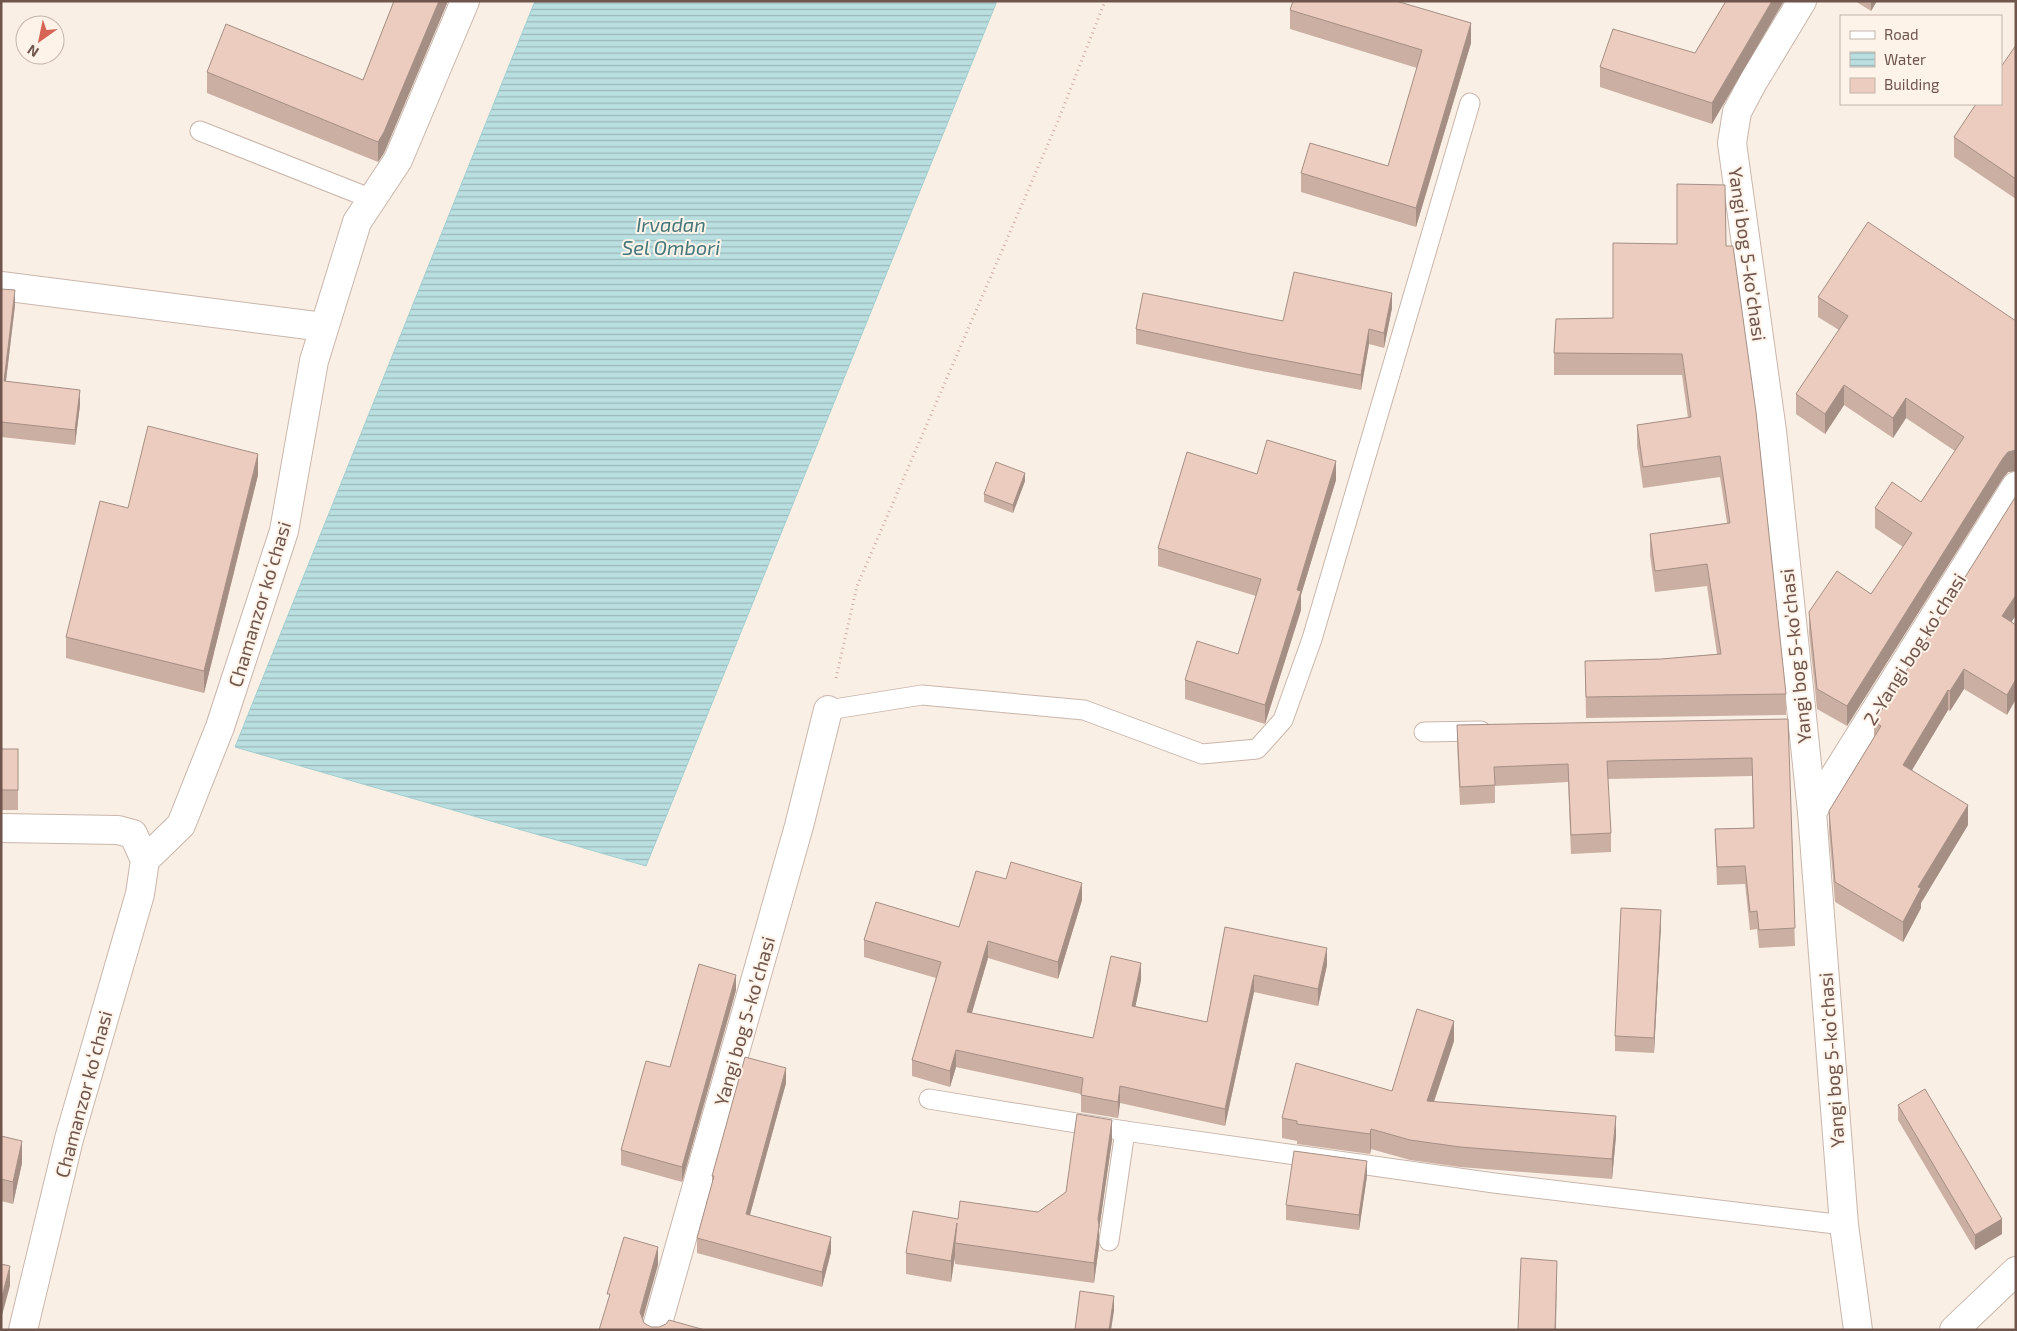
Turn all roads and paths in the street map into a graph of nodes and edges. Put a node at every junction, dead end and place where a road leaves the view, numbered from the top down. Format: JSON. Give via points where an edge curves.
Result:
{"nodes":[{"id":1,"x":465,"y":1,"type":"edge"},
{"id":2,"x":1105,"y":1,"type":"edge"},
{"id":3,"x":1802,"y":1,"type":"edge"},
{"id":4,"x":1470,"y":103,"type":"dead end"},
{"id":5,"x":200,"y":131,"type":"dead end"},
{"id":6,"x":372,"y":199,"type":"junction"},
{"id":7,"x":1,"y":286,"type":"edge"},
{"id":8,"x":324,"y":328,"type":"junction"},
{"id":9,"x":2016,"y":486,"type":"edge"},
{"id":10,"x":828,"y":710,"type":"junction"},
{"id":11,"x":1503,"y":730,"type":"edge"},
{"id":12,"x":1424,"y":732,"type":"dead end"},
{"id":13,"x":1812,"y":812,"type":"junction"},
{"id":14,"x":1,"y":828,"type":"edge"},
{"id":15,"x":145,"y":860,"type":"junction"},
{"id":16,"x":929,"y":1099,"type":"dead end"},
{"id":17,"x":1125,"y":1132,"type":"junction"},
{"id":18,"x":1844,"y":1225,"type":"junction"},
{"id":19,"x":1110,"y":1241,"type":"dead end"},
{"id":20,"x":2016,"y":1271,"type":"edge"},
{"id":21,"x":23,"y":1330,"type":"edge"},
{"id":22,"x":656,"y":1330,"type":"edge"},
{"id":23,"x":1858,"y":1330,"type":"edge"},
{"id":24,"x":1954,"y":1330,"type":"edge"}],
"edges":[{"from":1,"to":6,"type":"street","name":"Chamanzor koʻchasi","via":[[398,160]]},
{"from":2,"to":10,"type":"path","via":[[1058,121],[858,586]]},
{"from":3,"to":13,"type":"street","name":"Yangi bog 5-koʼchasi","via":[[1737,112],[1732,143],[1772,431],[1792,726]]},
{"from":4,"to":10,"type":"lane","via":[[1312,639],[1283,720],[1257,749],[1202,754],[1084,710],[922,695]]},
{"from":5,"to":6,"type":"lane"},
{"from":6,"to":8,"type":"street","name":"Chamanzor koʻchasi","via":[[357,222]]},
{"from":7,"to":8,"type":"street"},
{"from":8,"to":15,"type":"street","name":"Chamanzor koʻchasi","via":[[314,361],[284,531],[220,727],[181,825]]},
{"from":9,"to":13,"type":"street","name":"2-Yangi bog koʼchasi"},
{"from":10,"to":22,"type":"street","name":"Yangi bog 5-koʼchasi","via":[[796,835]]},
{"from":11,"to":12,"type":"lane"},
{"from":13,"to":18,"type":"street","name":"Yangi bog 5-koʼchasi"},
{"from":14,"to":15,"type":"street","via":[[118,830],[133,834]]},
{"from":15,"to":21,"type":"street","name":"Chamanzor koʻchasi","via":[[140,894],[69,1139]]},
{"from":16,"to":17,"type":"lane"},
{"from":17,"to":18,"type":"lane","via":[[1494,1183]]},
{"from":17,"to":19,"type":"lane"},
{"from":18,"to":23,"type":"street","name":"Yangi bog 5-koʼchasi"},
{"from":20,"to":24,"type":"street"}]}
